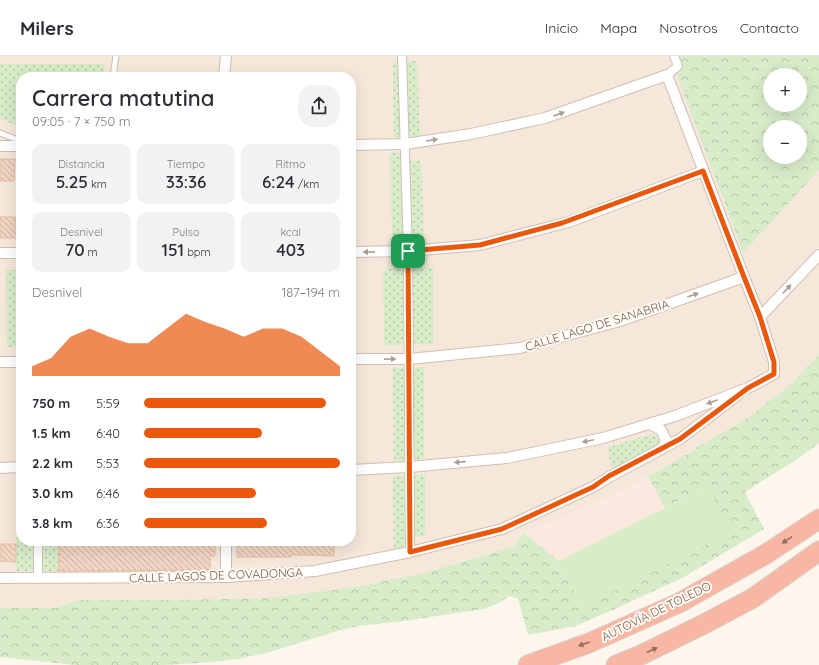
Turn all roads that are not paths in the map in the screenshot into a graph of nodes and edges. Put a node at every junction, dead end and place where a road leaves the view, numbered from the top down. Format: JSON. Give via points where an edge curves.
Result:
{"nodes":[{"id":1,"x":116,"y":56,"type":"edge"},
{"id":2,"x":226,"y":56,"type":"edge"},
{"id":3,"x":402,"y":56,"type":"edge"},
{"id":4,"x":674,"y":56,"type":"edge"},
{"id":5,"x":114,"y":72,"type":"edge"},
{"id":6,"x":224,"y":72,"type":"edge"},
{"id":7,"x":667,"y":75,"type":"junction"},
{"id":8,"x":0,"y":133,"type":"edge"},
{"id":9,"x":16,"y":139,"type":"edge"},
{"id":10,"x":405,"y":144,"type":"junction"},
{"id":11,"x":356,"y":145,"type":"edge"},
{"id":12,"x":0,"y":146,"type":"edge"},
{"id":13,"x":16,"y":146,"type":"edge"},
{"id":14,"x":703,"y":171,"type":"junction"},
{"id":15,"x":408,"y":251,"type":"junction"},
{"id":16,"x":356,"y":252,"type":"edge"},
{"id":17,"x":0,"y":253,"type":"edge"},
{"id":18,"x":16,"y":253,"type":"edge"},
{"id":19,"x":819,"y":255,"type":"edge"},
{"id":20,"x":744,"y":277,"type":"junction"},
{"id":21,"x":760,"y":317,"type":"junction"},
{"id":22,"x":356,"y":359,"type":"edge"},
{"id":23,"x":409,"y":359,"type":"junction"},
{"id":24,"x":0,"y":362,"type":"edge"},
{"id":25,"x":16,"y":362,"type":"edge"},
{"id":26,"x":748,"y":388,"type":"junction"},
{"id":27,"x":650,"y":424,"type":"junction"},
{"id":28,"x":662,"y":449,"type":"junction"},
{"id":29,"x":16,"y":467,"type":"edge"},
{"id":30,"x":409,"y":467,"type":"junction"},
{"id":31,"x":0,"y":468,"type":"edge"},
{"id":32,"x":356,"y":470,"type":"edge"},
{"id":33,"x":819,"y":519,"type":"edge"},
{"id":34,"x":38,"y":546,"type":"edge"},
{"id":35,"x":226,"y":546,"type":"edge"},
{"id":36,"x":819,"y":551,"type":"edge"},
{"id":37,"x":410,"y":552,"type":"junction"},
{"id":38,"x":819,"y":562,"type":"edge"},
{"id":39,"x":226,"y":577,"type":"junction"},
{"id":40,"x":0,"y":578,"type":"edge"},
{"id":41,"x":38,"y":579,"type":"junction"},
{"id":42,"x":753,"y":598,"type":"junction"},
{"id":43,"x":528,"y":665,"type":"edge"},
{"id":44,"x":616,"y":665,"type":"edge"}],
"edges":[{"from":1,"to":5,"type":"lane"},
{"from":2,"to":6,"type":"street"},
{"from":3,"to":10,"type":"street"},
{"from":4,"to":7,"type":"street","via":[[678,66]]},
{"from":10,"to":7,"type":"street","one_way":true,"via":[[471,134],[545,118]]},
{"from":7,"to":14,"type":"street"},
{"from":8,"to":9,"type":"lane"},
{"from":10,"to":11,"type":"street"},
{"from":10,"to":15,"type":"street"},
{"from":12,"to":13,"type":"street"},
{"from":14,"to":15,"type":"street","via":[[562,223],[480,245]]},
{"from":14,"to":20,"type":"street"},
{"from":15,"to":16,"type":"street","one_way":true},
{"from":15,"to":23,"type":"street"},
{"from":17,"to":18,"type":"street"},
{"from":21,"to":19,"type":"street","one_way":true},
{"from":20,"to":21,"type":"street"},
{"from":23,"to":20,"type":"street","name":"CALLE LAGO DE SANABRIA","one_way":true,"via":[[520,348],[620,320]]},
{"from":21,"to":26,"type":"street","via":[[774,362],[774,374]]},
{"from":22,"to":23,"type":"street","name":"CALLE LAGO DE SANABRIA","one_way":true},
{"from":23,"to":30,"type":"street"},
{"from":24,"to":25,"type":"street"},
{"from":26,"to":27,"type":"street","one_way":true},
{"from":26,"to":28,"type":"street","name":"CALLE LAGOS DE COVADONGA","via":[[680,439]]},
{"from":27,"to":28,"type":"street","via":[[661,430],[666,440]]},
{"from":27,"to":30,"type":"street","one_way":true,"via":[[603,438],[507,458]]},
{"from":28,"to":37,"type":"street","name":"CALLE LAGOS DE COVADONGA","via":[[593,487],[502,529]]},
{"from":29,"to":31,"type":"street"},
{"from":30,"to":32,"type":"street"},
{"from":30,"to":37,"type":"street"},
{"from":33,"to":43,"type":"highway","name":"AUTOVÍA DE TOLEDO","one_way":true,"via":[[766,554],[679,603],[589,643]]},
{"from":34,"to":41,"type":"street"},
{"from":35,"to":39,"type":"street"},
{"from":36,"to":42,"type":"highway"},
{"from":37,"to":39,"type":"street","name":"CALLE LAGOS DE COVADONGA","via":[[315,571]]},
{"from":38,"to":42,"type":"highway"},
{"from":39,"to":41,"type":"street","name":"CALLE LAGOS DE COVADONGA"},
{"from":40,"to":41,"type":"street","name":"CALLE LAGOS DE COVADONGA"},
{"from":44,"to":42,"type":"highway","one_way":true}]}
